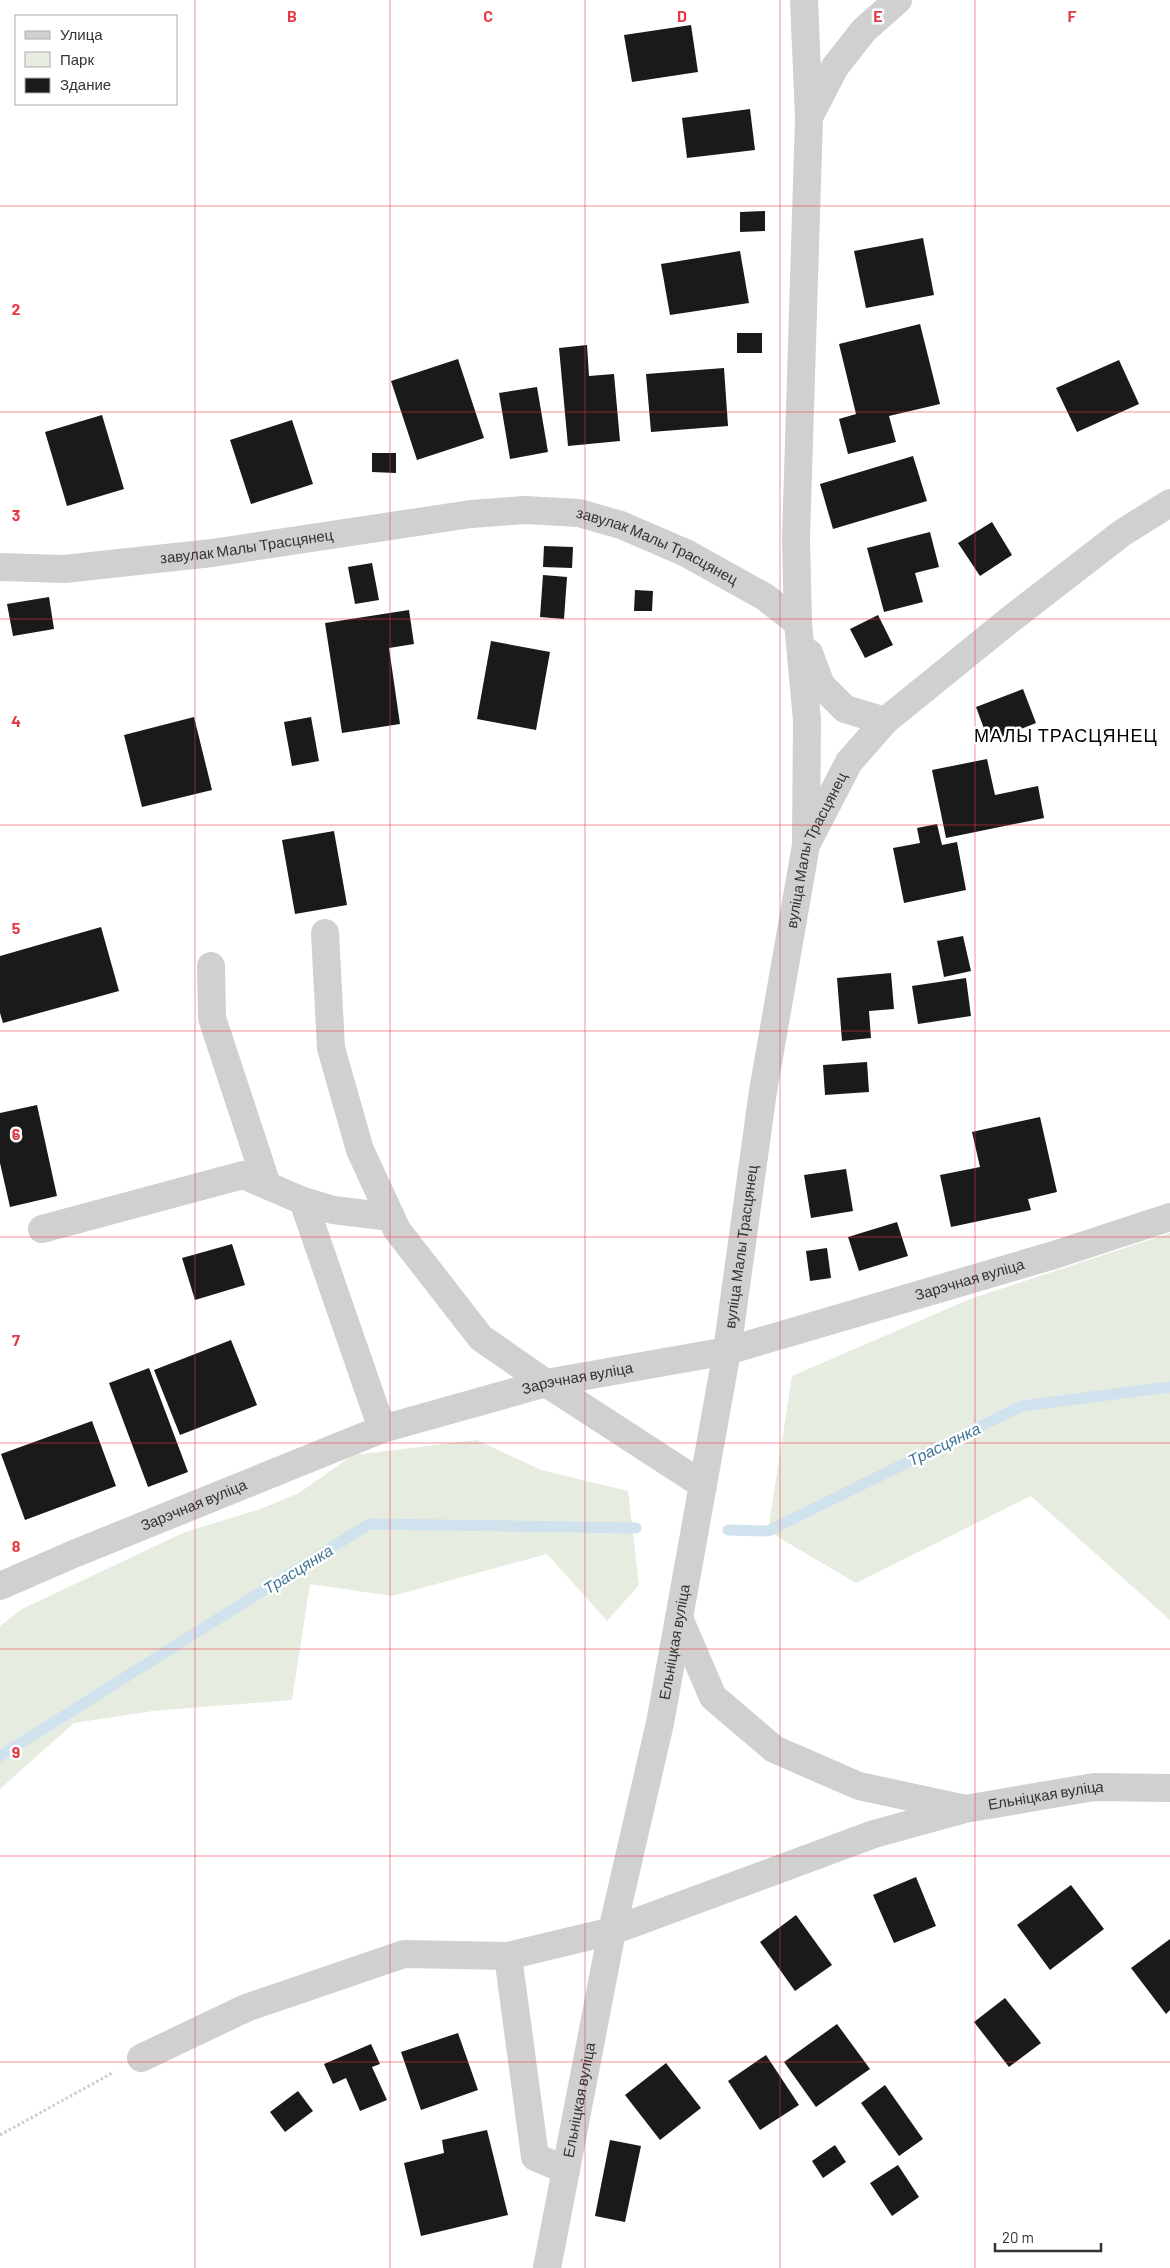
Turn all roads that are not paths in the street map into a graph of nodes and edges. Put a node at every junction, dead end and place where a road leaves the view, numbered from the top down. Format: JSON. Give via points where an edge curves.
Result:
{"nodes":[{"id":1,"x":804,"y":0,"type":"edge"},
{"id":2,"x":898,"y":0,"type":"edge"},
{"id":3,"x":809,"y":118,"type":"junction"},
{"id":4,"x":1170,"y":502,"type":"edge"},
{"id":5,"x":0,"y":567,"type":"edge"},
{"id":6,"x":798,"y":623,"type":"junction"},
{"id":7,"x":884,"y":721,"type":"junction"},
{"id":8,"x":806,"y":844,"type":"junction"},
{"id":9,"x":325,"y":933,"type":"dead end"},
{"id":10,"x":211,"y":966,"type":"dead end"},
{"id":11,"x":267,"y":1185,"type":"junction"},
{"id":12,"x":303,"y":1201,"type":"junction"},
{"id":13,"x":391,"y":1217,"type":"junction"},
{"id":14,"x":1170,"y":1217,"type":"edge"},
{"id":15,"x":42,"y":1229,"type":"dead end"},
{"id":16,"x":727,"y":1351,"type":"junction"},
{"id":17,"x":546,"y":1384,"type":"junction"},
{"id":18,"x":382,"y":1429,"type":"junction"},
{"id":19,"x":704,"y":1485,"type":"junction"},
{"id":20,"x":0,"y":1586,"type":"edge"},
{"id":21,"x":679,"y":1618,"type":"junction"},
{"id":22,"x":1170,"y":1788,"type":"edge"},
{"id":23,"x":965,"y":1809,"type":"junction"},
{"id":24,"x":612,"y":1931,"type":"junction"},
{"id":25,"x":508,"y":1956,"type":"junction"},
{"id":26,"x":141,"y":2058,"type":"road end"},
{"id":27,"x":566,"y":2170,"type":"junction"},
{"id":28,"x":547,"y":2268,"type":"edge"}],
"edges":[{"from":1,"to":3,"type":"street"},
{"from":2,"to":3,"type":"street","via":[[864,30],[835,67]]},
{"from":3,"to":6,"type":"street","via":[[796,538]]},
{"from":4,"to":7,"type":"street","name":"вуліца Малы Трасцянец","via":[[1122,533]]},
{"from":5,"to":6,"type":"street","name":"завулак Малы Трасцянец","via":[[64,569],[192,555],[471,514],[525,510],[578,513],[621,525],[686,553],[765,597]]},
{"from":6,"to":7,"type":"street","via":[[820,685],[845,708]]},
{"from":6,"to":8,"type":"street","via":[[807,720]]},
{"from":7,"to":8,"type":"street","name":"вуліца Малы Трасцянец","via":[[849,762]]},
{"from":8,"to":16,"type":"street","name":"вуліца Малы Трасцянец","via":[[763,1091]]},
{"from":9,"to":13,"type":"street","via":[[332,1048],[360,1150]]},
{"from":10,"to":11,"type":"street","via":[[212,1018]]},
{"from":11,"to":12,"type":"street"},
{"from":11,"to":15,"type":"street","via":[[243,1175]]},
{"from":12,"to":13,"type":"street","via":[[333,1210]]},
{"from":12,"to":18,"type":"street"},
{"from":13,"to":17,"type":"street","via":[[397,1230],[481,1338]]},
{"from":14,"to":16,"type":"street","name":"Зарэчная вуліца","via":[[1045,1258]]},
{"from":16,"to":17,"type":"street","name":"Зарэчная вуліца"},
{"from":16,"to":19,"type":"street","name":"Ельніцкая вуліца"},
{"from":17,"to":18,"type":"street","name":"Зарэчная вуліца"},
{"from":17,"to":19,"type":"street"},
{"from":18,"to":20,"type":"street","name":"Зарэчная вуліца"},
{"from":19,"to":21,"type":"street","name":"Ельніцкая вуліца"},
{"from":21,"to":23,"type":"street","via":[[713,1697],[774,1749],[859,1786]]},
{"from":21,"to":24,"type":"street","name":"Ельніцкая вуліца","via":[[660,1723]]},
{"from":22,"to":23,"type":"street","name":"Ельніцкая вуліца","via":[[1094,1787]]},
{"from":23,"to":24,"type":"street","name":"Ельніцкая вуліца","via":[[874,1834]]},
{"from":24,"to":25,"type":"street"},
{"from":24,"to":27,"type":"street","name":"Ельніцкая вуліца"},
{"from":25,"to":26,"type":"street","via":[[404,1954],[246,2008]]},
{"from":25,"to":27,"type":"street","via":[[534,2157]]},
{"from":27,"to":28,"type":"street","name":"Ельніцкая вуліца"}]}
